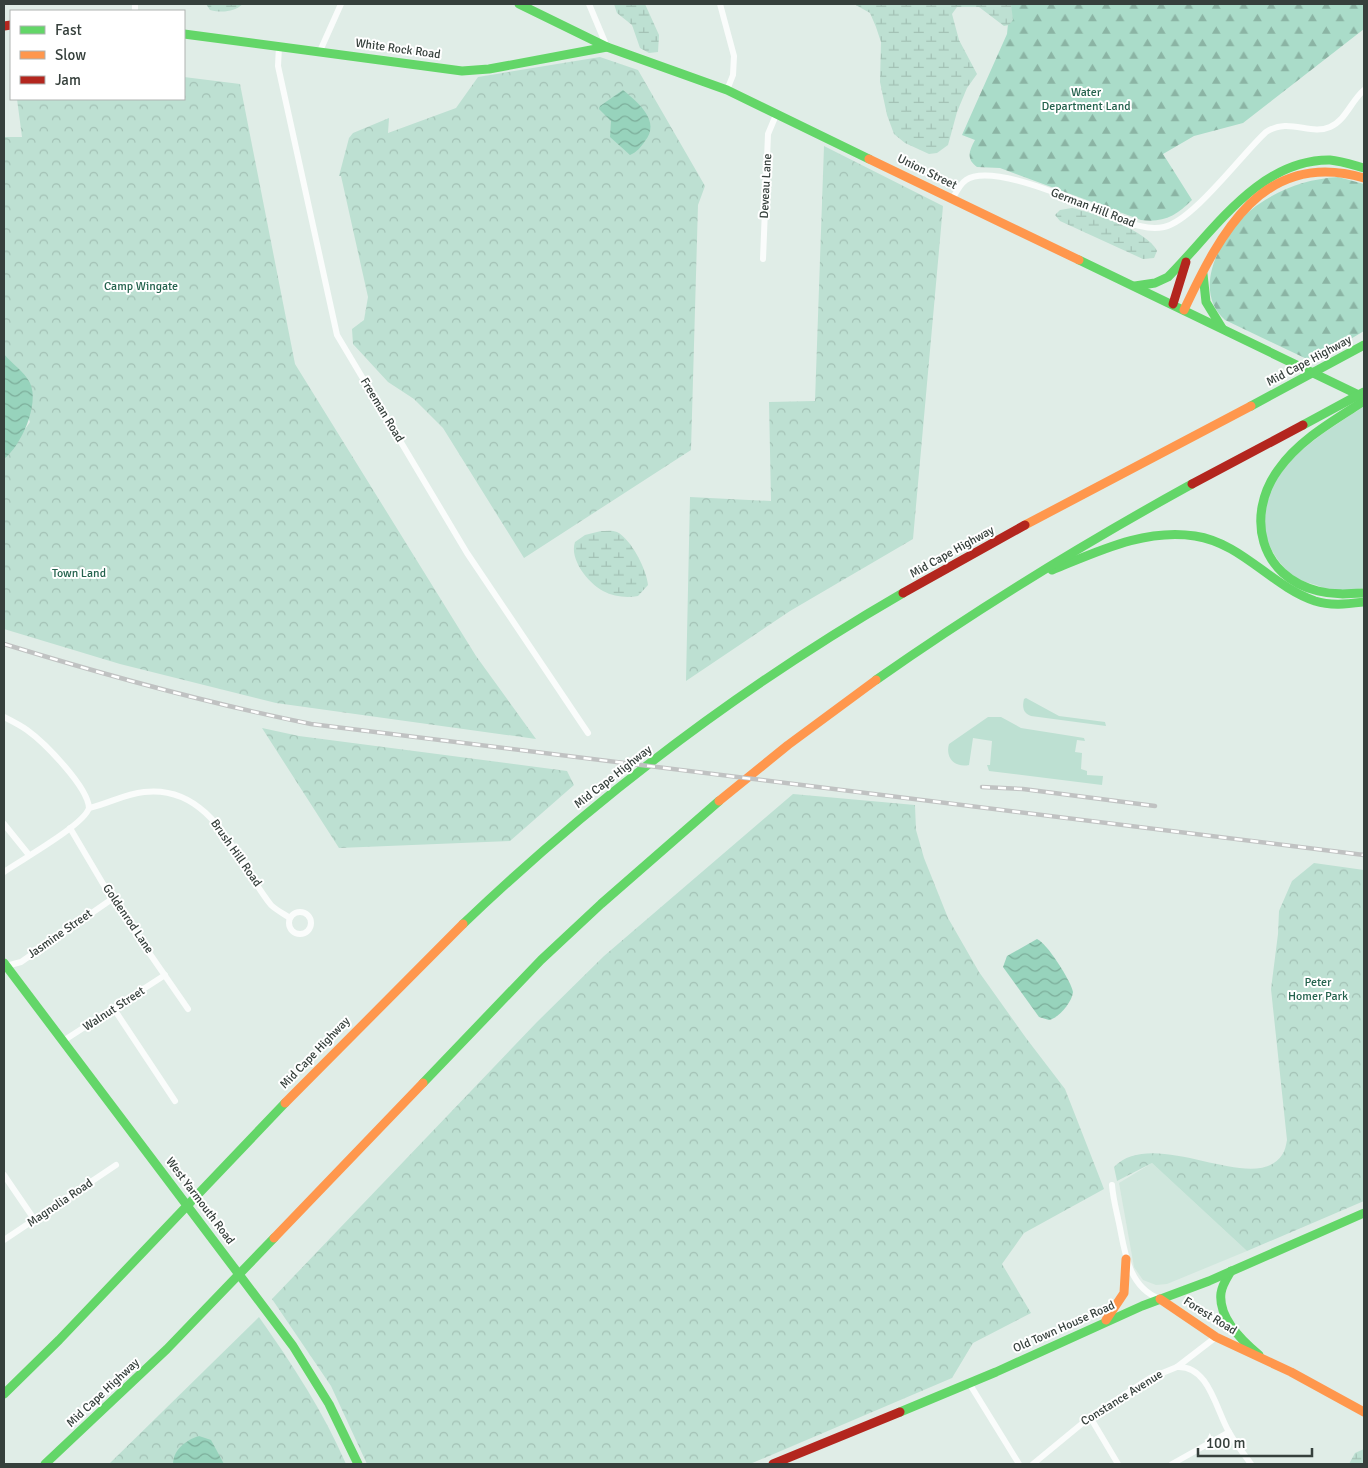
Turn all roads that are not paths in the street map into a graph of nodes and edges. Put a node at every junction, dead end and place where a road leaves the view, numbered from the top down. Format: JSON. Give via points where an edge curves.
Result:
{"nodes":[{"id":1,"x":340,"y":4,"type":"edge"},
{"id":2,"x":519,"y":4,"type":"edge"},
{"id":3,"x":589,"y":4,"type":"edge"},
{"id":4,"x":720,"y":4,"type":"edge"},
{"id":5,"x":185,"y":34,"type":"edge"},
{"id":6,"x":279,"y":46,"type":"junction"},
{"id":7,"x":607,"y":47,"type":"junction"},
{"id":8,"x":320,"y":51,"type":"junction"},
{"id":9,"x":727,"y":90,"type":"junction"},
{"id":10,"x":1364,"y":90,"type":"edge"},
{"id":11,"x":776,"y":115,"type":"junction"},
{"id":12,"x":1364,"y":168,"type":"edge"},
{"id":13,"x":1364,"y":178,"type":"edge"},
{"id":14,"x":953,"y":198,"type":"junction"},
{"id":15,"x":1189,"y":256,"type":"junction"},
{"id":16,"x":762,"y":259,"type":"dead end"},
{"id":17,"x":1204,"y":270,"type":"junction"},
{"id":18,"x":1135,"y":286,"type":"junction"},
{"id":19,"x":1173,"y":304,"type":"junction"},
{"id":20,"x":1184,"y":310,"type":"junction"},
{"id":21,"x":1222,"y":328,"type":"junction"},
{"id":22,"x":1364,"y":339,"type":"edge"},
{"id":23,"x":1364,"y":345,"type":"edge"},
{"id":24,"x":1324,"y":367,"type":"junction"},
{"id":25,"x":1364,"y":392,"type":"edge"},
{"id":26,"x":1364,"y":399,"type":"edge"},
{"id":27,"x":1023,"y":582,"type":"junction"},
{"id":28,"x":1364,"y":593,"type":"edge"},
{"id":29,"x":1364,"y":602,"type":"edge"},
{"id":30,"x":4,"y":717,"type":"edge"},
{"id":31,"x":588,"y":733,"type":"dead end"},
{"id":32,"x":89,"y":808,"type":"junction"},
{"id":33,"x":4,"y":824,"type":"edge"},
{"id":34,"x":70,"y":828,"type":"junction"},
{"id":35,"x":29,"y":855,"type":"junction"},
{"id":36,"x":4,"y":872,"type":"edge"},
{"id":37,"x":112,"y":899,"type":"junction"},
{"id":38,"x":290,"y":918,"type":"dead end"},
{"id":39,"x":5,"y":965,"type":"edge"},
{"id":40,"x":165,"y":975,"type":"junction"},
{"id":41,"x":114,"y":1009,"type":"junction"},
{"id":42,"x":188,"y":1009,"type":"dead end"},
{"id":43,"x":63,"y":1041,"type":"junction"},
{"id":44,"x":175,"y":1101,"type":"dead end"},
{"id":45,"x":116,"y":1165,"type":"dead end"},
{"id":46,"x":4,"y":1174,"type":"edge"},
{"id":47,"x":1112,"y":1185,"type":"dead end"},
{"id":48,"x":1364,"y":1213,"type":"edge"},
{"id":49,"x":34,"y":1219,"type":"junction"},
{"id":50,"x":4,"y":1240,"type":"edge"},
{"id":51,"x":1126,"y":1259,"type":"junction"},
{"id":52,"x":1231,"y":1271,"type":"junction"},
{"id":53,"x":1160,"y":1299,"type":"junction"},
{"id":54,"x":1104,"y":1322,"type":"junction"},
{"id":55,"x":1216,"y":1337,"type":"junction"},
{"id":56,"x":1267,"y":1362,"type":"junction"},
{"id":57,"x":1176,"y":1367,"type":"junction"},
{"id":58,"x":969,"y":1383,"type":"junction"},
{"id":59,"x":4,"y":1394,"type":"edge"},
{"id":60,"x":1364,"y":1412,"type":"edge"},
{"id":61,"x":1090,"y":1416,"type":"junction"},
{"id":62,"x":1229,"y":1432,"type":"junction"},
{"id":63,"x":45,"y":1464,"type":"edge"},
{"id":64,"x":358,"y":1464,"type":"edge"},
{"id":65,"x":774,"y":1464,"type":"edge"},
{"id":66,"x":1019,"y":1464,"type":"edge"},
{"id":67,"x":1033,"y":1464,"type":"edge"},
{"id":68,"x":1118,"y":1464,"type":"edge"},
{"id":69,"x":1172,"y":1464,"type":"edge"},
{"id":70,"x":1251,"y":1464,"type":"edge"}],
"edges":[{"from":1,"to":8,"type":"street"},
{"from":2,"to":7,"type":"main road","name":"Union Street"},
{"from":3,"to":7,"type":"street"},
{"from":4,"to":9,"type":"street","via":[[734,56],[733,75]]},
{"from":5,"to":6,"type":"main road","name":"White Rock Road"},
{"from":6,"to":8,"type":"main road","name":"White Rock Road"},
{"from":6,"to":31,"type":"street","name":"Freeman Road","via":[[278,66],[337,335],[468,552]]},
{"from":7,"to":8,"type":"main road","name":"White Rock Road","via":[[469,71]]},
{"from":7,"to":9,"type":"main road","name":"Union Street"},
{"from":9,"to":11,"type":"main road","name":"Union Street"},
{"from":10,"to":14,"type":"street","name":"German Hill Road","via":[[1339,122],[1324,130],[1287,125],[1272,128],[1187,215],[1165,227],[1136,226],[999,175],[967,179]]},
{"from":11,"to":14,"type":"main road","name":"Union Street"},
{"from":11,"to":16,"type":"street","name":"Deveau Lane","via":[[768,134]]},
{"from":12,"to":15,"type":"main road","via":[[1336,161],[1319,161],[1281,172],[1246,194]]},
{"from":13,"to":17,"type":"main road","via":[[1322,171],[1276,185],[1236,217],[1221,236]]},
{"from":14,"to":18,"type":"main road","name":"Union Street"},
{"from":15,"to":18,"type":"main road","via":[[1164,280]]},
{"from":15,"to":19,"type":"main road"},
{"from":17,"to":20,"type":"main road"},
{"from":17,"to":21,"type":"main road","via":[[1206,302]]},
{"from":18,"to":19,"type":"main road","name":"Union Street"},
{"from":19,"to":20,"type":"main road","name":"Union Street"},
{"from":20,"to":21,"type":"main road","name":"Union Street"},
{"from":21,"to":26,"type":"main road","name":"Union Street"},
{"from":22,"to":24,"type":"main road"},
{"from":23,"to":24,"type":"main road","name":"Mid Cape Highway"},
{"from":24,"to":59,"type":"main road","name":"Mid Cape Highway","via":[[882,606],[767,680],[632,777],[537,856],[424,960]]},
{"from":25,"to":27,"type":"main road","name":"Mid Cape Highway","via":[[1134,517]]},
{"from":26,"to":28,"type":"main road","via":[[1301,445],[1282,464],[1265,491],[1259,519],[1267,552],[1276,567],[1290,579],[1328,595]]},
{"from":27,"to":29,"type":"main road","via":[[1128,541],[1186,534],[1231,548],[1285,588],[1303,597],[1332,605]]},
{"from":27,"to":63,"type":"main road","name":"Mid Cape Highway","via":[[880,677],[757,769],[602,901],[540,960],[167,1349]]},
{"from":30,"to":32,"type":"street","via":[[27,730],[57,759],[85,793]]},
{"from":32,"to":34,"type":"street","via":[[83,818]]},
{"from":32,"to":38,"type":"street","name":"Brush Hill Road","via":[[144,792],[167,793],[191,802],[220,826],[272,906]]},
{"from":33,"to":35,"type":"street"},
{"from":34,"to":35,"type":"street"},
{"from":34,"to":37,"type":"street","name":"Goldenrod Lane"},
{"from":35,"to":36,"type":"street"},
{"from":37,"to":39,"type":"street","name":"Jasmine Street","via":[[21,962]]},
{"from":37,"to":40,"type":"street","name":"Goldenrod Lane"},
{"from":39,"to":43,"type":"main road","name":"West Yarmouth Road"},
{"from":40,"to":41,"type":"street","name":"Walnut Street"},
{"from":40,"to":42,"type":"street","name":"Goldenrod Lane"},
{"from":41,"to":43,"type":"street","name":"Walnut Street"},
{"from":41,"to":44,"type":"street"},
{"from":43,"to":64,"type":"main road","name":"West Yarmouth Road","via":[[298,1353],[339,1423]]},
{"from":45,"to":49,"type":"street","name":"Magnolia Road"},
{"from":46,"to":49,"type":"street"},
{"from":47,"to":51,"type":"street","name":"Forest Road"},
{"from":48,"to":52,"type":"main road","name":"Old Town House Road"},
{"from":49,"to":50,"type":"street","name":"Magnolia Road"},
{"from":51,"to":53,"type":"street","name":"Forest Road","via":[[1139,1285]]},
{"from":51,"to":54,"type":"main road","via":[[1124,1293]]},
{"from":52,"to":53,"type":"main road","name":"Old Town House Road"},
{"from":52,"to":56,"type":"main road","via":[[1222,1290],[1224,1307],[1237,1331]]},
{"from":53,"to":54,"type":"main road","name":"Old Town House Road"},
{"from":53,"to":55,"type":"main road","name":"Forest Road"},
{"from":54,"to":58,"type":"main road","name":"Old Town House Road"},
{"from":55,"to":56,"type":"main road","name":"Forest Road"},
{"from":55,"to":57,"type":"street","name":"Constance Avenue"},
{"from":56,"to":60,"type":"main road","name":"Forest Road"},
{"from":57,"to":61,"type":"street","name":"Constance Avenue","via":[[1156,1375]]},
{"from":57,"to":62,"type":"street","via":[[1188,1367],[1204,1379]]},
{"from":58,"to":65,"type":"main road","name":"Old Town House Road"},
{"from":58,"to":66,"type":"street"},
{"from":61,"to":67,"type":"street","name":"Constance Avenue"},
{"from":61,"to":68,"type":"street"},
{"from":62,"to":69,"type":"street"},
{"from":62,"to":70,"type":"street"}]}
